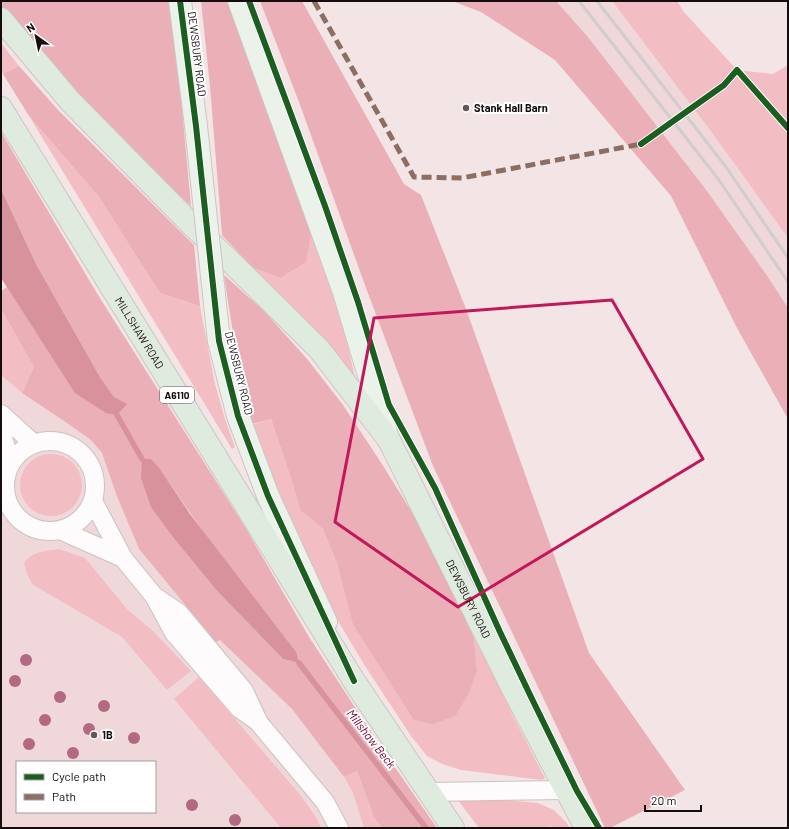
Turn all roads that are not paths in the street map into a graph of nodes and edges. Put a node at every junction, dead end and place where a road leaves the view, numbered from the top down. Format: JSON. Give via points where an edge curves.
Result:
{"nodes":[{"id":1,"x":180,"y":1,"type":"edge"},
{"id":2,"x":239,"y":1,"type":"edge"},
{"id":3,"x":1,"y":19,"type":"edge"},
{"id":4,"x":1,"y":108,"type":"edge"},
{"id":5,"x":1,"y":414,"type":"edge"},
{"id":6,"x":1,"y":432,"type":"edge"},
{"id":7,"x":389,"y":440,"type":"junction"},
{"id":8,"x":34,"y":444,"type":"junction"},
{"id":9,"x":11,"y":463,"type":"junction"},
{"id":10,"x":93,"y":501,"type":"junction"},
{"id":11,"x":60,"y":530,"type":"junction"},
{"id":12,"x":123,"y":558,"type":"junction"},
{"id":13,"x":354,"y":681,"type":"junction"},
{"id":14,"x":565,"y":790,"type":"junction"},
{"id":15,"x":428,"y":792,"type":"junction"},
{"id":16,"x":339,"y":828,"type":"edge"},
{"id":17,"x":453,"y":828,"type":"edge"},
{"id":18,"x":586,"y":828,"type":"edge"}],
"edges":[{"from":1,"to":13,"type":"main road","name":"DEWSBURY ROAD","bridge":true,"via":[[219,341],[238,416],[268,496]]},
{"from":2,"to":7,"type":"main road","name":"DEWSBURY ROAD","via":[[344,292]]},
{"from":3,"to":7,"type":"highway","via":[[70,101],[319,349]]},
{"from":4,"to":13,"type":"highway","name":"MILLSHAW ROAD","number":"A6110"},
{"from":5,"to":8,"type":"lane"},
{"from":6,"to":9,"type":"lane"},
{"from":7,"to":14,"type":"highway","name":"DEWSBURY ROAD"},
{"from":8,"to":9,"type":"lane","via":[[20,452]]},
{"from":8,"to":10,"type":"lane","via":[[54,441],[76,448],[89,462],[95,479]]},
{"from":9,"to":11,"type":"lane","via":[[5,477],[5,493],[18,519],[30,527],[44,531]]},
{"from":10,"to":11,"type":"lane","via":[[86,514],[74,525]]},
{"from":10,"to":12,"type":"lane"},
{"from":11,"to":12,"type":"lane"},
{"from":12,"to":16,"type":"lane","via":[[154,596],[174,633],[240,709],[259,722],[325,802]]},
{"from":13,"to":15,"type":"highway","name":"DEWSBURY ROAD","number":"A6110"},
{"from":14,"to":15,"type":"lane"},
{"from":14,"to":18,"type":"highway","name":"DEWSBURY ROAD"},
{"from":15,"to":17,"type":"highway","name":"DEWSBURY ROAD","number":"A6110"}]}
